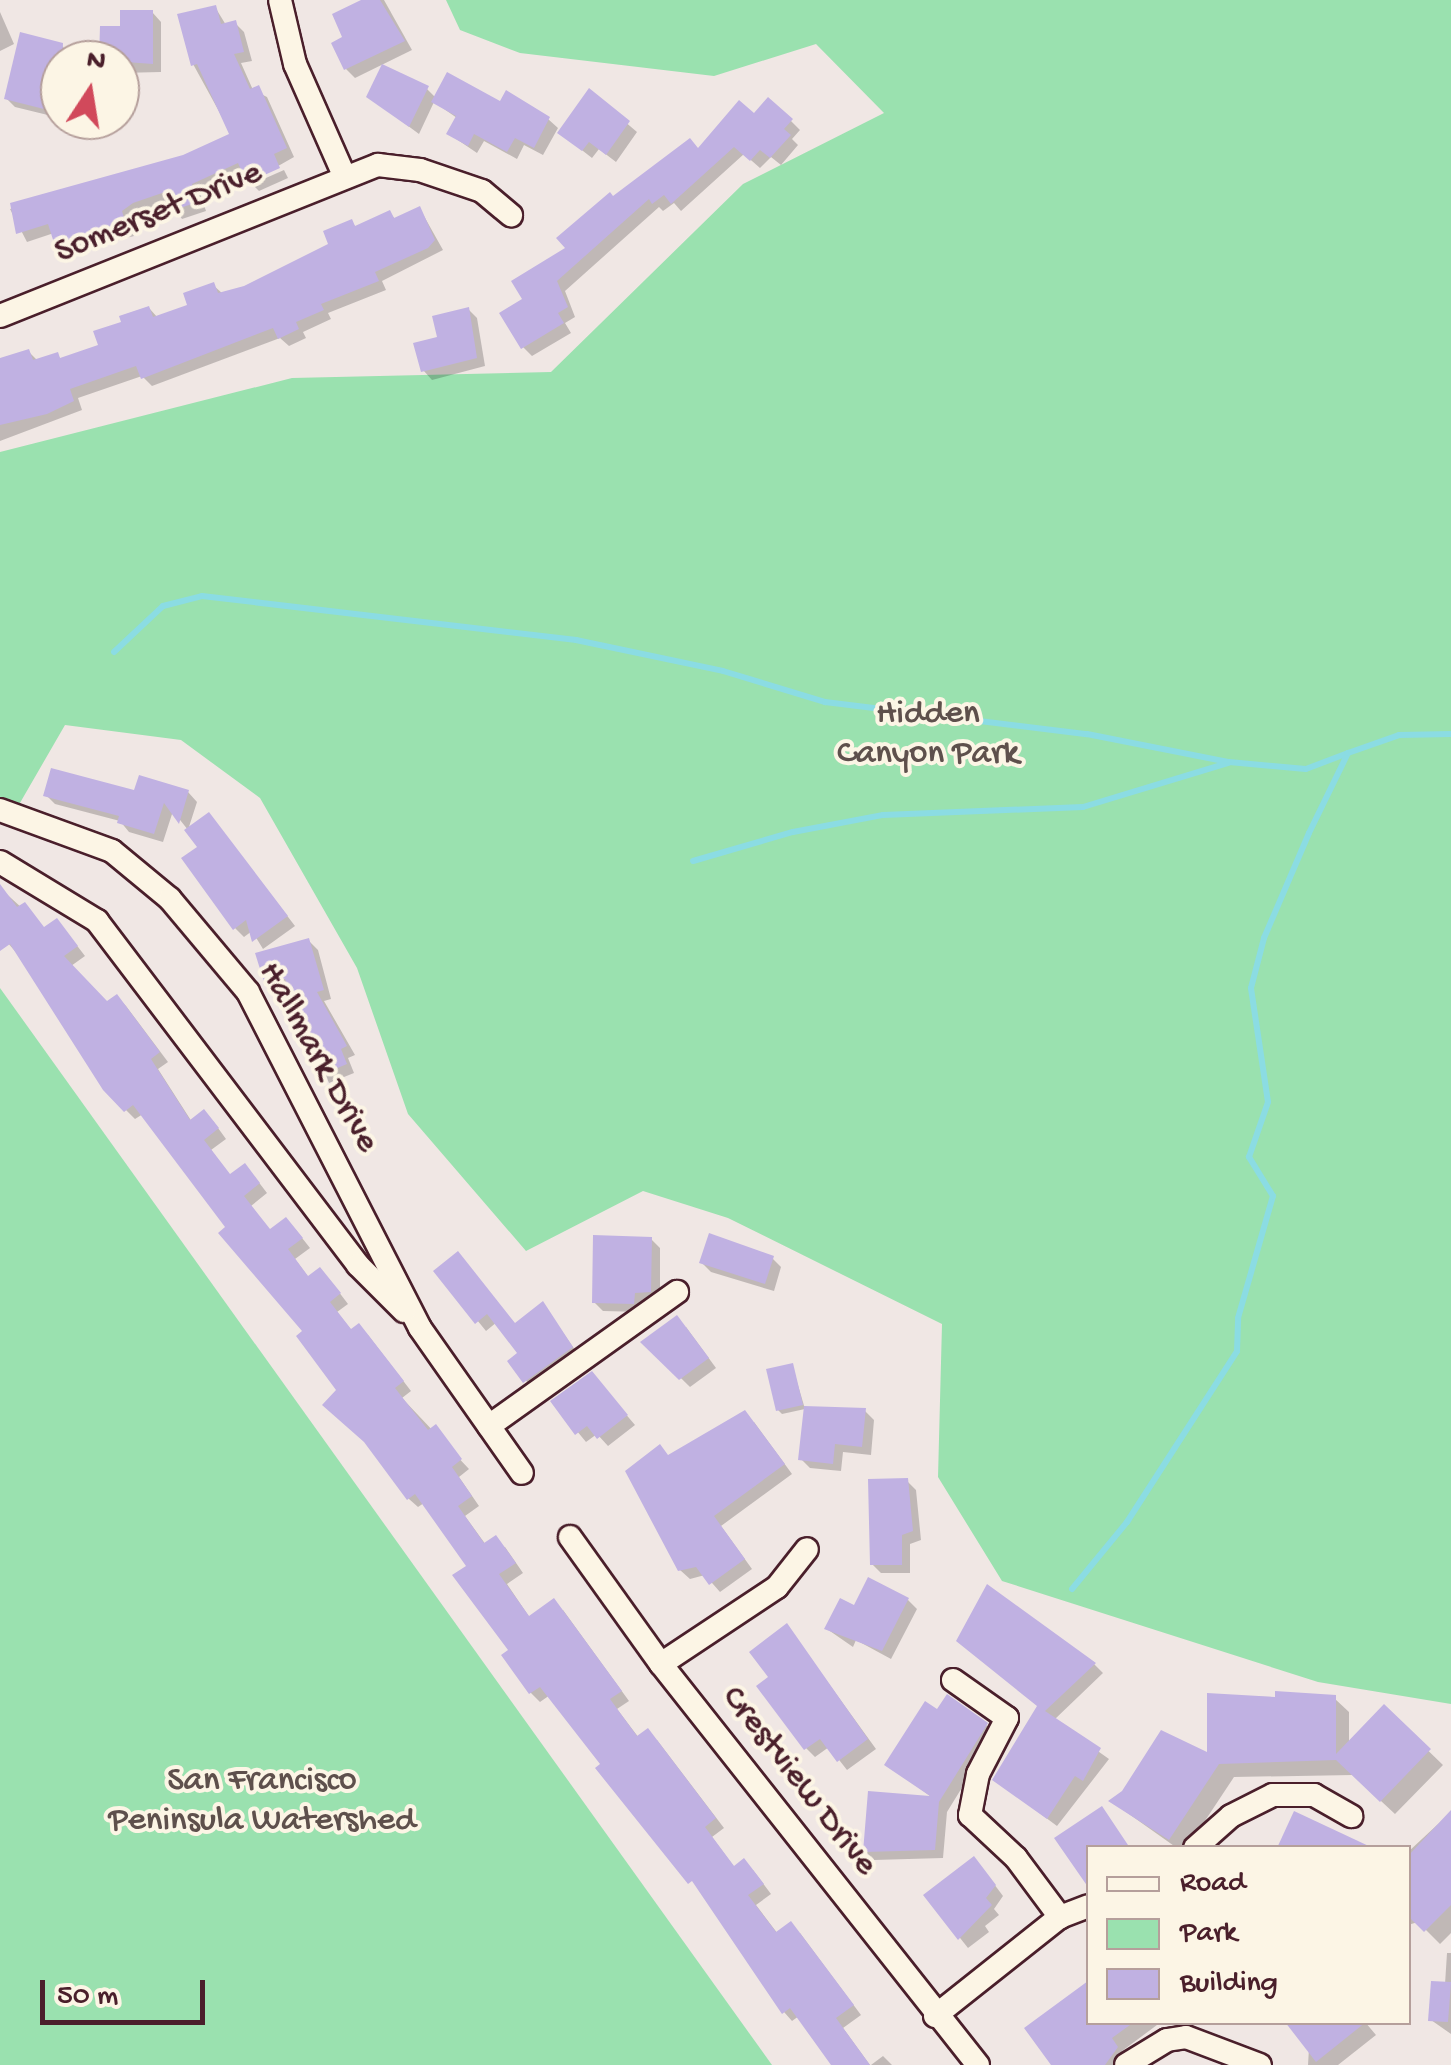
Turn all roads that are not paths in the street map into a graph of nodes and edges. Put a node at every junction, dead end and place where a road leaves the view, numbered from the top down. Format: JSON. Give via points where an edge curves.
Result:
{"nodes":[{"id":1,"x":280,"y":0,"type":"edge"},
{"id":2,"x":344,"y":175,"type":"junction"},
{"id":3,"x":511,"y":215,"type":"dead end"},
{"id":4,"x":0,"y":316,"type":"edge"},
{"id":5,"x":0,"y":810,"type":"edge"},
{"id":6,"x":0,"y":862,"type":"edge"},
{"id":7,"x":676,"y":1292,"type":"dead end"},
{"id":8,"x":420,"y":1328,"type":"junction"},
{"id":9,"x":489,"y":1426,"type":"junction"},
{"id":10,"x":522,"y":1473,"type":"dead end"},
{"id":11,"x":570,"y":1536,"type":"dead end"},
{"id":12,"x":807,"y":1549,"type":"dead end"},
{"id":13,"x":661,"y":1664,"type":"junction"},
{"id":14,"x":953,"y":1680,"type":"dead end"},
{"id":15,"x":1351,"y":1816,"type":"dead end"},
{"id":16,"x":1198,"y":1845,"type":"edge"},
{"id":17,"x":1086,"y":1907,"type":"edge"},
{"id":18,"x":1060,"y":1917,"type":"junction"},
{"id":19,"x":936,"y":2016,"type":"junction"},
{"id":20,"x":978,"y":2065,"type":"edge"},
{"id":21,"x":1126,"y":2065,"type":"edge"},
{"id":22,"x":1260,"y":2065,"type":"edge"}],
"edges":[{"from":1,"to":2,"type":"street","via":[[295,64]]},
{"from":2,"to":3,"type":"street","name":"Somerset Drive","via":[[378,165],[420,170],[482,191]]},
{"from":2,"to":4,"type":"street","name":"Somerset Drive"},
{"from":5,"to":8,"type":"street","name":"Hallmark Drive","via":[[112,852],[170,899],[248,992]]},
{"from":6,"to":8,"type":"street","name":"Hallmark Drive","via":[[96,921],[358,1265]]},
{"from":7,"to":9,"type":"street"},
{"from":8,"to":9,"type":"street","name":"Hallmark Drive"},
{"from":9,"to":10,"type":"street","name":"Hallmark Drive"},
{"from":11,"to":13,"type":"street","name":"Crestview Drive"},
{"from":12,"to":13,"type":"street","via":[[777,1587]]},
{"from":13,"to":19,"type":"street","name":"Crestview Drive"},
{"from":14,"to":18,"type":"street","via":[[1007,1718],[978,1774],[970,1815],[1016,1858]]},
{"from":15,"to":16,"type":"street","via":[[1314,1795],[1273,1794]]},
{"from":17,"to":18,"type":"street"},
{"from":18,"to":19,"type":"street"},
{"from":19,"to":20,"type":"street","name":"Crestview Drive"},
{"from":21,"to":22,"type":"street","via":[[1186,2037]]}]}
